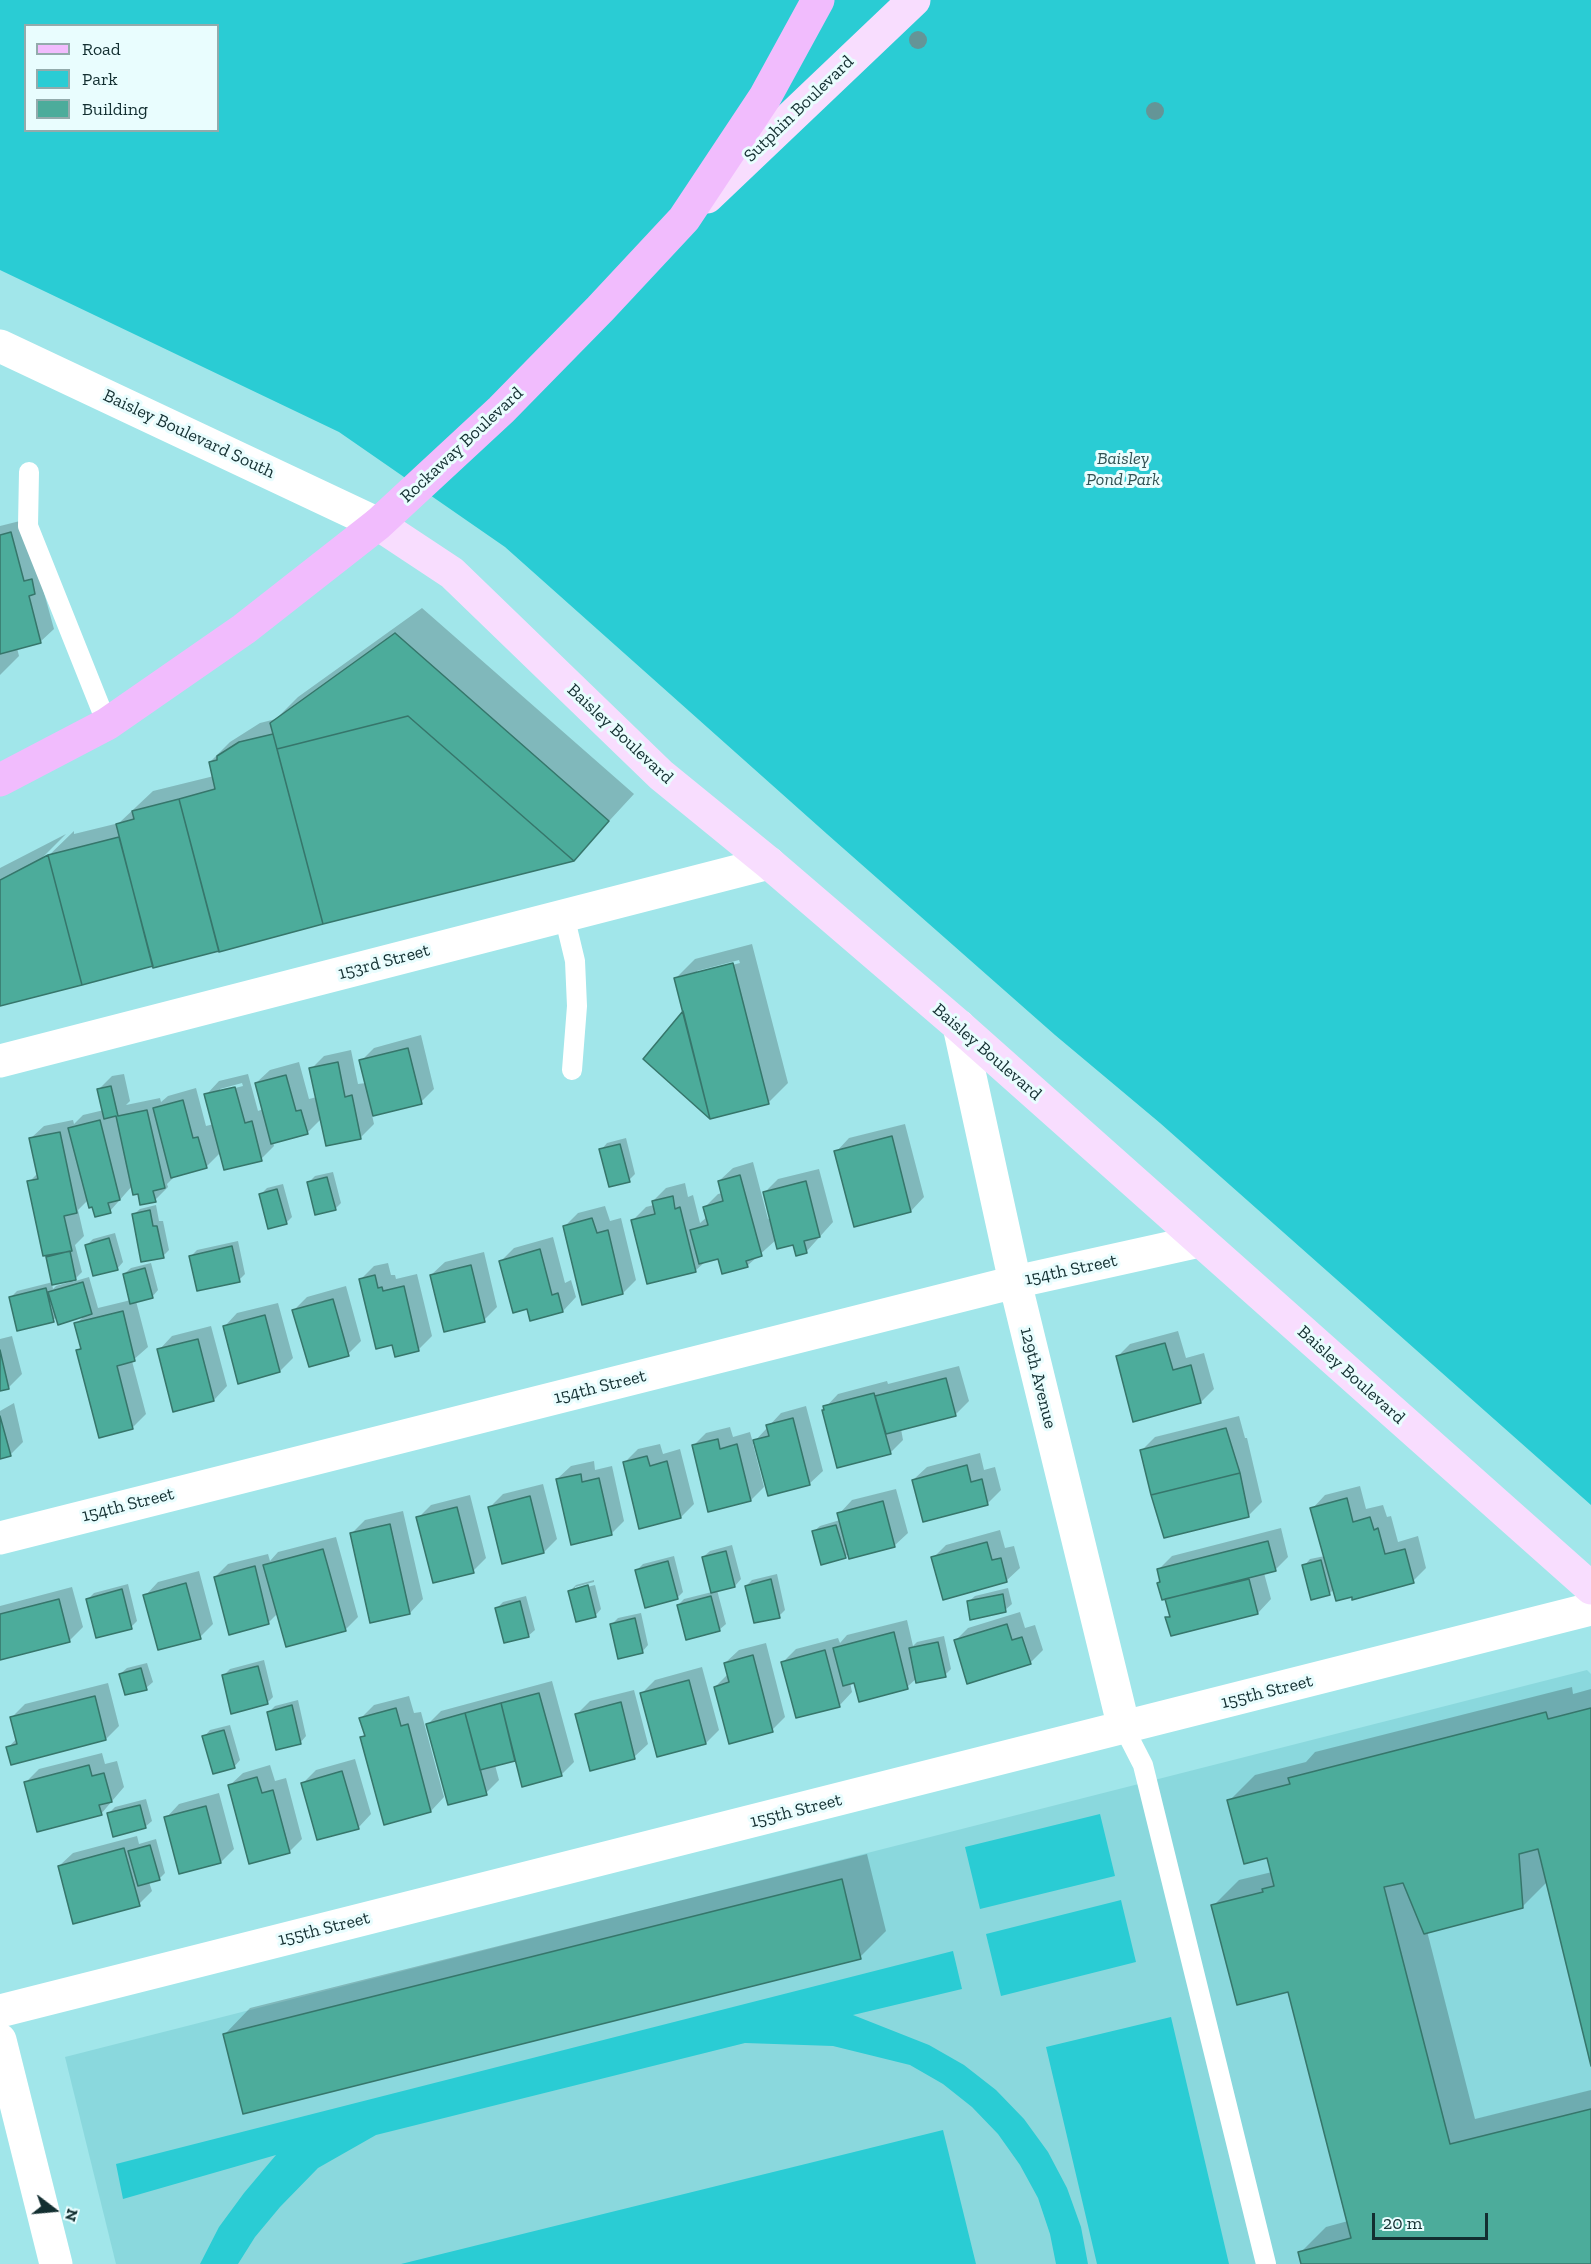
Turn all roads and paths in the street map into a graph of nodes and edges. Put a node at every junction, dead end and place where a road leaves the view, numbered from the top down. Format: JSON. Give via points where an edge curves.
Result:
{"nodes":[{"id":1,"x":818,"y":0,"type":"edge"},
{"id":2,"x":914,"y":0,"type":"edge"},
{"id":3,"x":684,"y":219,"type":"junction"},
{"id":4,"x":0,"y":346,"type":"edge"},
{"id":5,"x":29,"y":472,"type":"dead end"},
{"id":6,"x":378,"y":524,"type":"junction"},
{"id":7,"x":107,"y":724,"type":"junction"},
{"id":8,"x":0,"y":780,"type":"edge"},
{"id":9,"x":769,"y":862,"type":"junction"},
{"id":10,"x":564,"y":915,"type":"junction"},
{"id":11,"x":959,"y":1026,"type":"junction"},
{"id":12,"x":0,"y":1061,"type":"edge"},
{"id":13,"x":572,"y":1070,"type":"dead end"},
{"id":14,"x":1200,"y":1241,"type":"junction"},
{"id":15,"x":1015,"y":1282,"type":"junction"},
{"id":16,"x":0,"y":1538,"type":"edge"},
{"id":17,"x":1591,"y":1588,"type":"edge"},
{"id":18,"x":1591,"y":1609,"type":"edge"},
{"id":19,"x":1124,"y":1728,"type":"junction"},
{"id":20,"x":0,"y":2011,"type":"edge"},
{"id":21,"x":0,"y":2040,"type":"edge"},
{"id":22,"x":56,"y":2264,"type":"edge"},
{"id":23,"x":1266,"y":2264,"type":"edge"}],
"edges":[{"from":1,"to":3,"type":"main road","name":"Rockaway Boulevard","via":[[765,97]]},
{"from":2,"to":3,"type":"main road","name":"Sutphin Boulevard"},
{"from":3,"to":6,"type":"main road","name":"Rockaway Boulevard","via":[[501,410]]},
{"from":4,"to":6,"type":"street","name":"Baisley Boulevard South"},
{"from":5,"to":7,"type":"lane","via":[[28,526]]},
{"from":6,"to":7,"type":"main road","name":"Rockaway Boulevard","via":[[244,629]]},
{"from":6,"to":9,"type":"main road","name":"Baisley Boulevard","via":[[453,573],[661,776]]},
{"from":7,"to":8,"type":"main road","name":"Rockaway Boulevard"},
{"from":9,"to":10,"type":"street","name":"153rd Street"},
{"from":9,"to":11,"type":"main road","name":"Baisley Boulevard"},
{"from":10,"to":12,"type":"street","name":"153rd Street"},
{"from":10,"to":13,"type":"lane","via":[[575,961],[577,1006]]},
{"from":11,"to":14,"type":"main road","name":"Baisley Boulevard"},
{"from":11,"to":15,"type":"street","name":"129th Avenue"},
{"from":14,"to":15,"type":"street","name":"154th Street"},
{"from":14,"to":17,"type":"main road","name":"Baisley Boulevard"},
{"from":15,"to":16,"type":"street","name":"154th Street"},
{"from":15,"to":19,"type":"street","name":"129th Avenue"},
{"from":18,"to":19,"type":"street","name":"155th Street"},
{"from":19,"to":20,"type":"street","name":"155th Street"},
{"from":19,"to":23,"type":"lane","via":[[1143,1765]]},
{"from":21,"to":22,"type":"street"}]}
